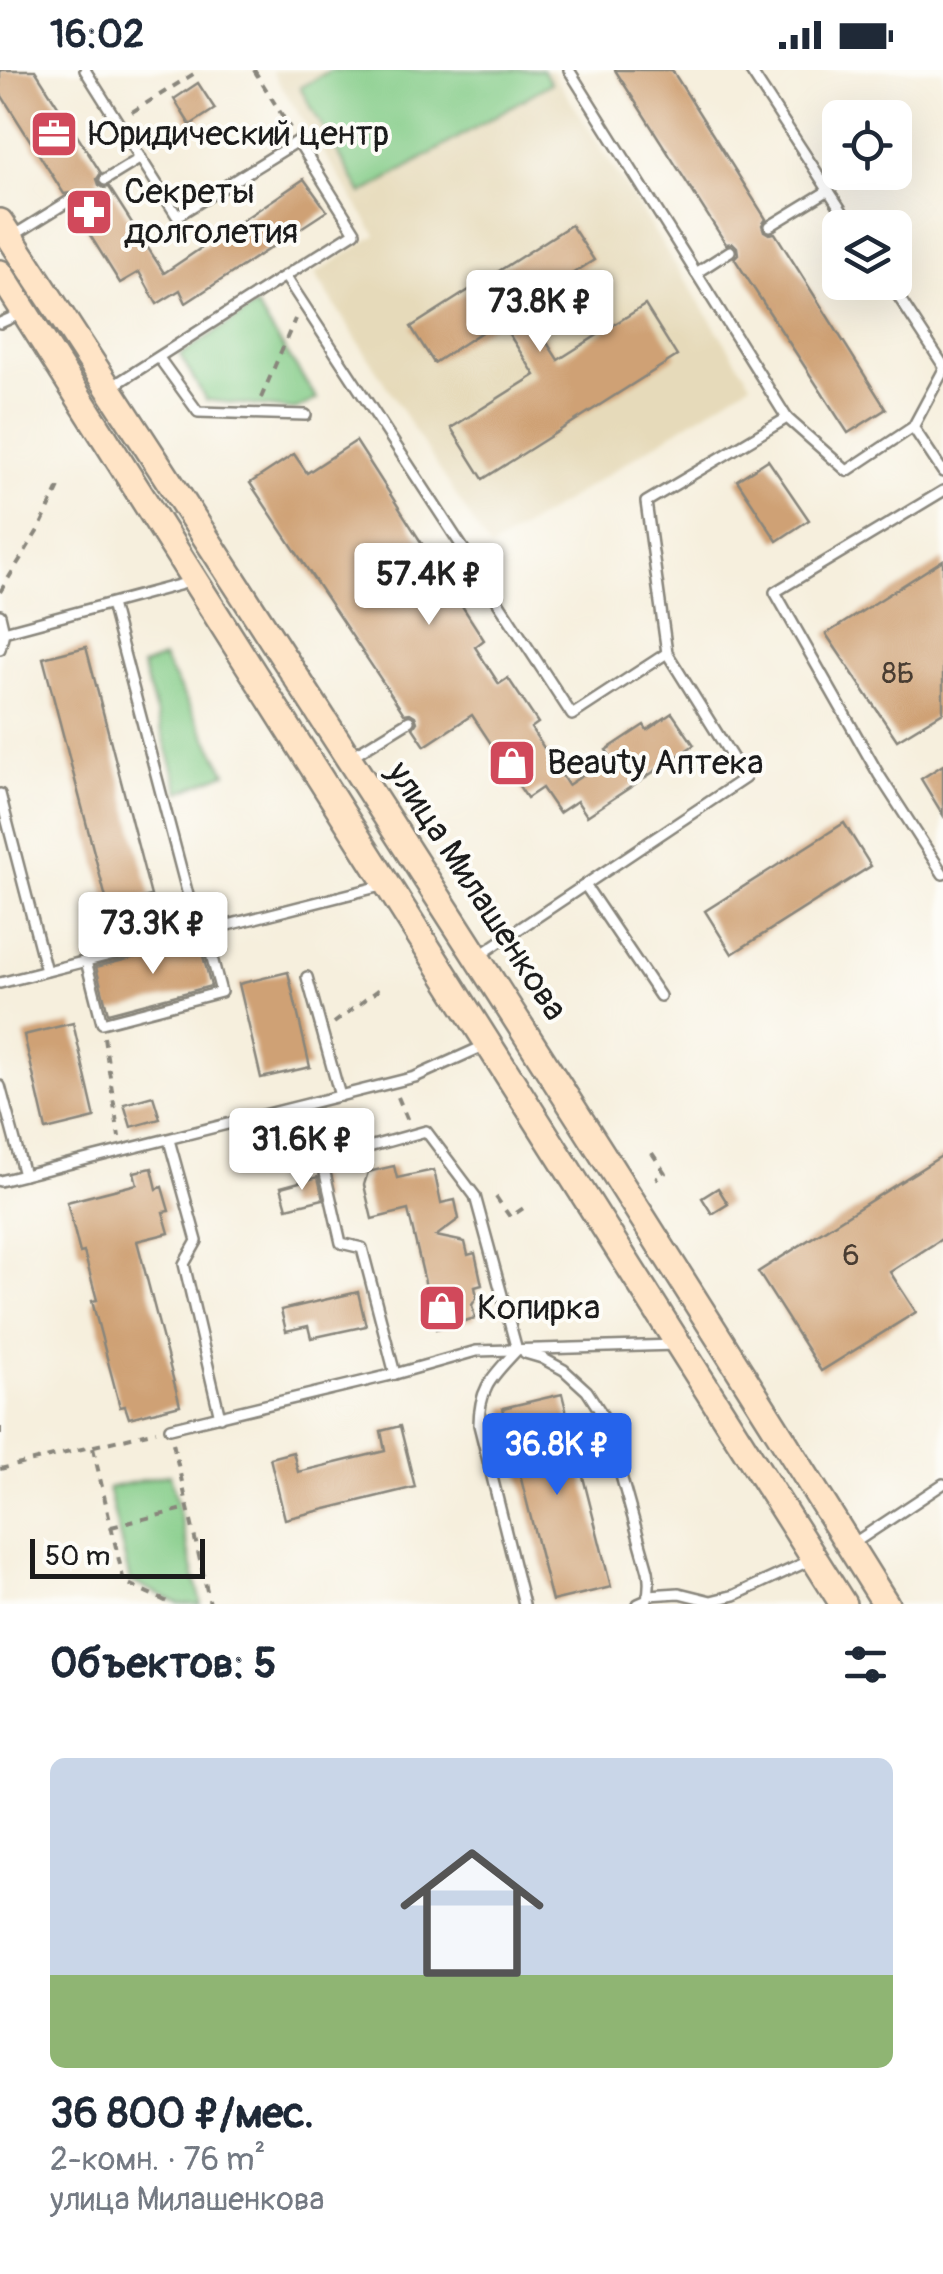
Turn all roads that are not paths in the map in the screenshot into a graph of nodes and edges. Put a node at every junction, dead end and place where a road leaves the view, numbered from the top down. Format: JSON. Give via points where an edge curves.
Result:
{"nodes":[{"id":1,"x":85,"y":70,"type":"edge"},
{"id":2,"x":569,"y":70,"type":"edge"},
{"id":3,"x":750,"y":70,"type":"edge"},
{"id":4,"x":140,"y":158,"type":"junction"},
{"id":5,"x":822,"y":179,"type":"edge"},
{"id":6,"x":105,"y":180,"type":"dead end"},
{"id":7,"x":829,"y":190,"type":"joint"},
{"id":8,"x":68,"y":201,"type":"dead end"},
{"id":9,"x":842,"y":210,"type":"edge"},
{"id":10,"x":770,"y":226,"type":"dead end"},
{"id":11,"x":5,"y":230,"type":"edge"},
{"id":12,"x":730,"y":251,"type":"dead end"},
{"id":13,"x":0,"y":273,"type":"edge"},
{"id":14,"x":696,"y":273,"type":"junction"},
{"id":15,"x":285,"y":276,"type":"junction"},
{"id":16,"x":900,"y":300,"type":"edge"},
{"id":17,"x":25,"y":312,"type":"junction"},
{"id":18,"x":0,"y":323,"type":"edge"},
{"id":19,"x":158,"y":358,"type":"junction"},
{"id":20,"x":943,"y":368,"type":"edge"},
{"id":21,"x":108,"y":389,"type":"junction"},
{"id":22,"x":306,"y":415,"type":"dead end"},
{"id":23,"x":786,"y":418,"type":"junction"},
{"id":24,"x":914,"y":427,"type":"junction"},
{"id":25,"x":943,"y":472,"type":"edge"},
{"id":26,"x":943,"y":490,"type":"edge"},
{"id":27,"x":196,"y":581,"type":"junction"},
{"id":28,"x":111,"y":604,"type":"junction"},
{"id":29,"x":0,"y":616,"type":"edge"},
{"id":30,"x":2,"y":632,"type":"edge"},
{"id":31,"x":0,"y":649,"type":"edge"},
{"id":32,"x":668,"y":653,"type":"junction"},
{"id":33,"x":409,"y":721,"type":"dead end"},
{"id":34,"x":349,"y":757,"type":"junction"},
{"id":35,"x":0,"y":794,"type":"edge"},
{"id":36,"x":943,"y":874,"type":"edge"},
{"id":37,"x":388,"y":884,"type":"junction"},
{"id":38,"x":585,"y":885,"type":"junction"},
{"id":39,"x":202,"y":932,"type":"junction"},
{"id":40,"x":478,"y":956,"type":"junction"},
{"id":41,"x":86,"y":961,"type":"junction"},
{"id":42,"x":46,"y":972,"type":"junction"},
{"id":43,"x":307,"y":978,"type":"dead end"},
{"id":44,"x":0,"y":983,"type":"edge"},
{"id":45,"x":660,"y":996,"type":"dead end"},
{"id":46,"x":489,"y":1044,"type":"junction"},
{"id":47,"x":0,"y":1086,"type":"edge"},
{"id":48,"x":340,"y":1096,"type":"junction"},
{"id":49,"x":168,"y":1140,"type":"junction"},
{"id":50,"x":24,"y":1175,"type":"junction"},
{"id":51,"x":0,"y":1182,"type":"edge"},
{"id":52,"x":679,"y":1345,"type":"junction"},
{"id":53,"x":518,"y":1350,"type":"junction"},
{"id":54,"x":395,"y":1374,"type":"junction"},
{"id":55,"x":220,"y":1418,"type":"junction"},
{"id":56,"x":170,"y":1428,"type":"road end"},
{"id":57,"x":943,"y":1484,"type":"edge"},
{"id":58,"x":850,"y":1546,"type":"junction"},
{"id":59,"x":814,"y":1559,"type":"junction"},
{"id":60,"x":648,"y":1595,"type":"junction"},
{"id":61,"x":712,"y":1603,"type":"edge"},
{"id":62,"x":524,"y":1604,"type":"edge"},
{"id":63,"x":638,"y":1604,"type":"edge"},
{"id":64,"x":843,"y":1604,"type":"edge"},
{"id":65,"x":886,"y":1604,"type":"edge"}],
"edges":[{"from":1,"to":4,"type":"lane"},
{"from":2,"to":14,"type":"lane"},
{"from":3,"to":5,"type":"lane"},
{"from":4,"to":6,"type":"lane"},
{"from":4,"to":15,"type":"lane","via":[[177,216],[298,141],[356,232]]},
{"from":7,"to":9,"type":"lane"},
{"from":7,"to":10,"type":"lane"},
{"from":8,"to":11,"type":"lane"},
{"from":11,"to":21,"type":"main road","name":"улица Милашенкова"},
{"from":12,"to":14,"type":"lane"},
{"from":13,"to":17,"type":"main road","name":"улица Милашенкова"},
{"from":14,"to":23,"type":"lane"},
{"from":15,"to":19,"type":"lane"},
{"from":15,"to":32,"type":"lane","via":[[572,715]]},
{"from":16,"to":20,"type":"lane"},
{"from":17,"to":18,"type":"lane"},
{"from":17,"to":27,"type":"main road","name":"улица Милашенкова"},
{"from":19,"to":21,"type":"lane"},
{"from":19,"to":22,"type":"lane","via":[[198,412]]},
{"from":20,"to":24,"type":"lane"},
{"from":21,"to":34,"type":"main road","name":"улица Милашенкова"},
{"from":23,"to":24,"type":"lane","via":[[847,471]]},
{"from":23,"to":32,"type":"lane","via":[[646,502]]},
{"from":24,"to":25,"type":"lane"},
{"from":26,"to":36,"type":"lane","via":[[776,592]]},
{"from":27,"to":28,"type":"lane"},
{"from":27,"to":37,"type":"main road","name":"улица Милашенкова"},
{"from":28,"to":30,"type":"lane"},
{"from":28,"to":39,"type":"lane"},
{"from":29,"to":30,"type":"lane"},
{"from":30,"to":31,"type":"lane"},
{"from":32,"to":38,"type":"lane","via":[[745,778]]},
{"from":33,"to":34,"type":"lane"},
{"from":34,"to":40,"type":"main road","name":"улица Милашенкова"},
{"from":35,"to":42,"type":"lane"},
{"from":37,"to":39,"type":"lane"},
{"from":37,"to":46,"type":"main road","name":"улица Милашенкова"},
{"from":38,"to":40,"type":"lane"},
{"from":38,"to":45,"type":"lane"},
{"from":39,"to":41,"type":"lane"},
{"from":39,"to":41,"type":"lane","via":[[221,992],[102,1023]]},
{"from":40,"to":58,"type":"main road","name":"улица Милашенкова"},
{"from":41,"to":42,"type":"lane"},
{"from":42,"to":44,"type":"lane"},
{"from":43,"to":48,"type":"lane"},
{"from":46,"to":48,"type":"lane","via":[[414,1077]]},
{"from":46,"to":52,"type":"main road","name":"улица Милашенкова"},
{"from":47,"to":50,"type":"lane"},
{"from":48,"to":49,"type":"lane"},
{"from":49,"to":50,"type":"lane"},
{"from":49,"to":55,"type":"lane","via":[[197,1241],[184,1264]]},
{"from":50,"to":51,"type":"lane"},
{"from":52,"to":53,"type":"lane"},
{"from":52,"to":59,"type":"main road","name":"улица Милашенкова"},
{"from":53,"to":54,"type":"lane","via":[[476,1351]]},
{"from":53,"to":54,"type":"lane","via":[[476,1196],[426,1131],[322,1160],[341,1243],[362,1248]]},
{"from":53,"to":60,"type":"lane","via":[[564,1370],[605,1419],[648,1571]]},
{"from":53,"to":62,"type":"lane","via":[[486,1386],[479,1425]]},
{"from":54,"to":55,"type":"lane"},
{"from":55,"to":56,"type":"lane"},
{"from":57,"to":58,"type":"lane"},
{"from":58,"to":65,"type":"main road","name":"улица Милашенкова"},
{"from":59,"to":61,"type":"lane"},
{"from":59,"to":64,"type":"main road","name":"улица Милашенкова"},
{"from":60,"to":61,"type":"lane","via":[[679,1593]]},
{"from":60,"to":63,"type":"lane"}]}
